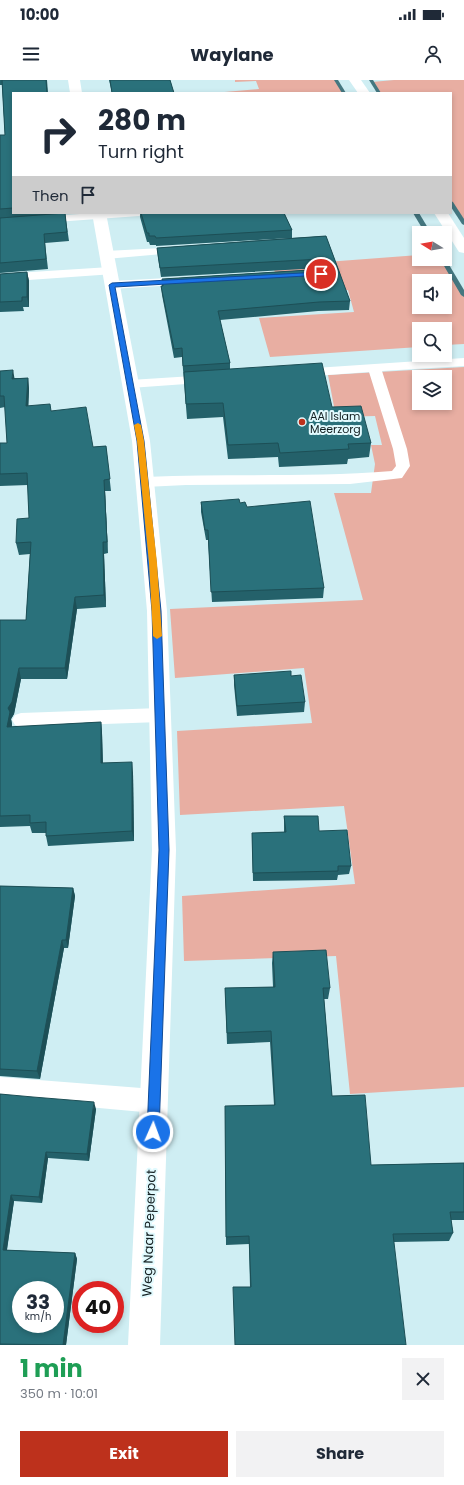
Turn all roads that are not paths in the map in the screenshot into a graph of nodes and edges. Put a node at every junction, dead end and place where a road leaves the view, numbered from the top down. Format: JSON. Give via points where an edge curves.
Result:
{"nodes":[{"id":1,"x":74,"y":80,"type":"edge"},
{"id":2,"x":355,"y":80,"type":"edge"},
{"id":3,"x":76,"y":92,"type":"edge"},
{"id":4,"x":363,"y":92,"type":"edge"},
{"id":5,"x":129,"y":214,"type":"edge"},
{"id":6,"x":442,"y":214,"type":"edge"},
{"id":7,"x":99,"y":217,"type":"edge"},
{"id":8,"x":0,"y":223,"type":"edge"},
{"id":9,"x":0,"y":229,"type":"edge"},
{"id":10,"x":464,"y":249,"type":"edge"},
{"id":11,"x":191,"y":250,"type":"edge"},
{"id":12,"x":109,"y":270,"type":"junction"},
{"id":13,"x":0,"y":278,"type":"edge"},
{"id":14,"x":197,"y":280,"type":"edge"},
{"id":15,"x":464,"y":362,"type":"edge"},
{"id":16,"x":374,"y":368,"type":"junction"},
{"id":17,"x":286,"y":374,"type":"edge"},
{"id":18,"x":223,"y":378,"type":"edge"},
{"id":19,"x":130,"y":384,"type":"junction"},
{"id":20,"x":145,"y":482,"type":"junction"},
{"id":21,"x":160,"y":715,"type":"junction"},
{"id":22,"x":21,"y":720,"type":"dead end"},
{"id":23,"x":0,"y":1088,"type":"edge"},
{"id":24,"x":154,"y":1101,"type":"junction"},
{"id":25,"x":144,"y":1345,"type":"edge"}],
"edges":[{"from":1,"to":3,"type":"street"},
{"from":2,"to":4,"type":"street"},
{"from":5,"to":7,"type":"lane"},
{"from":6,"to":10,"type":"street"},
{"from":7,"to":8,"type":"lane"},
{"from":7,"to":9,"type":"lane"},
{"from":7,"to":12,"type":"street","name":"Weg Naar Peperpot"},
{"from":11,"to":12,"type":"lane"},
{"from":12,"to":13,"type":"lane"},
{"from":12,"to":14,"type":"lane"},
{"from":12,"to":19,"type":"street","name":"Weg Naar Peperpot"},
{"from":15,"to":16,"type":"lane"},
{"from":16,"to":17,"type":"lane"},
{"from":16,"to":20,"type":"lane","via":[[400,448],[403,466],[397,475],[350,479]]},
{"from":18,"to":19,"type":"lane"},
{"from":19,"to":20,"type":"street","name":"Weg Naar Peperpot","via":[[141,441]]},
{"from":20,"to":21,"type":"street","name":"Weg Naar Peperpot","via":[[157,611]]},
{"from":21,"to":22,"type":"lane"},
{"from":21,"to":24,"type":"street","name":"Weg Naar Peperpot","via":[[164,850]]},
{"from":23,"to":24,"type":"lane"},
{"from":24,"to":25,"type":"street","name":"Weg Naar Peperpot"}]}
